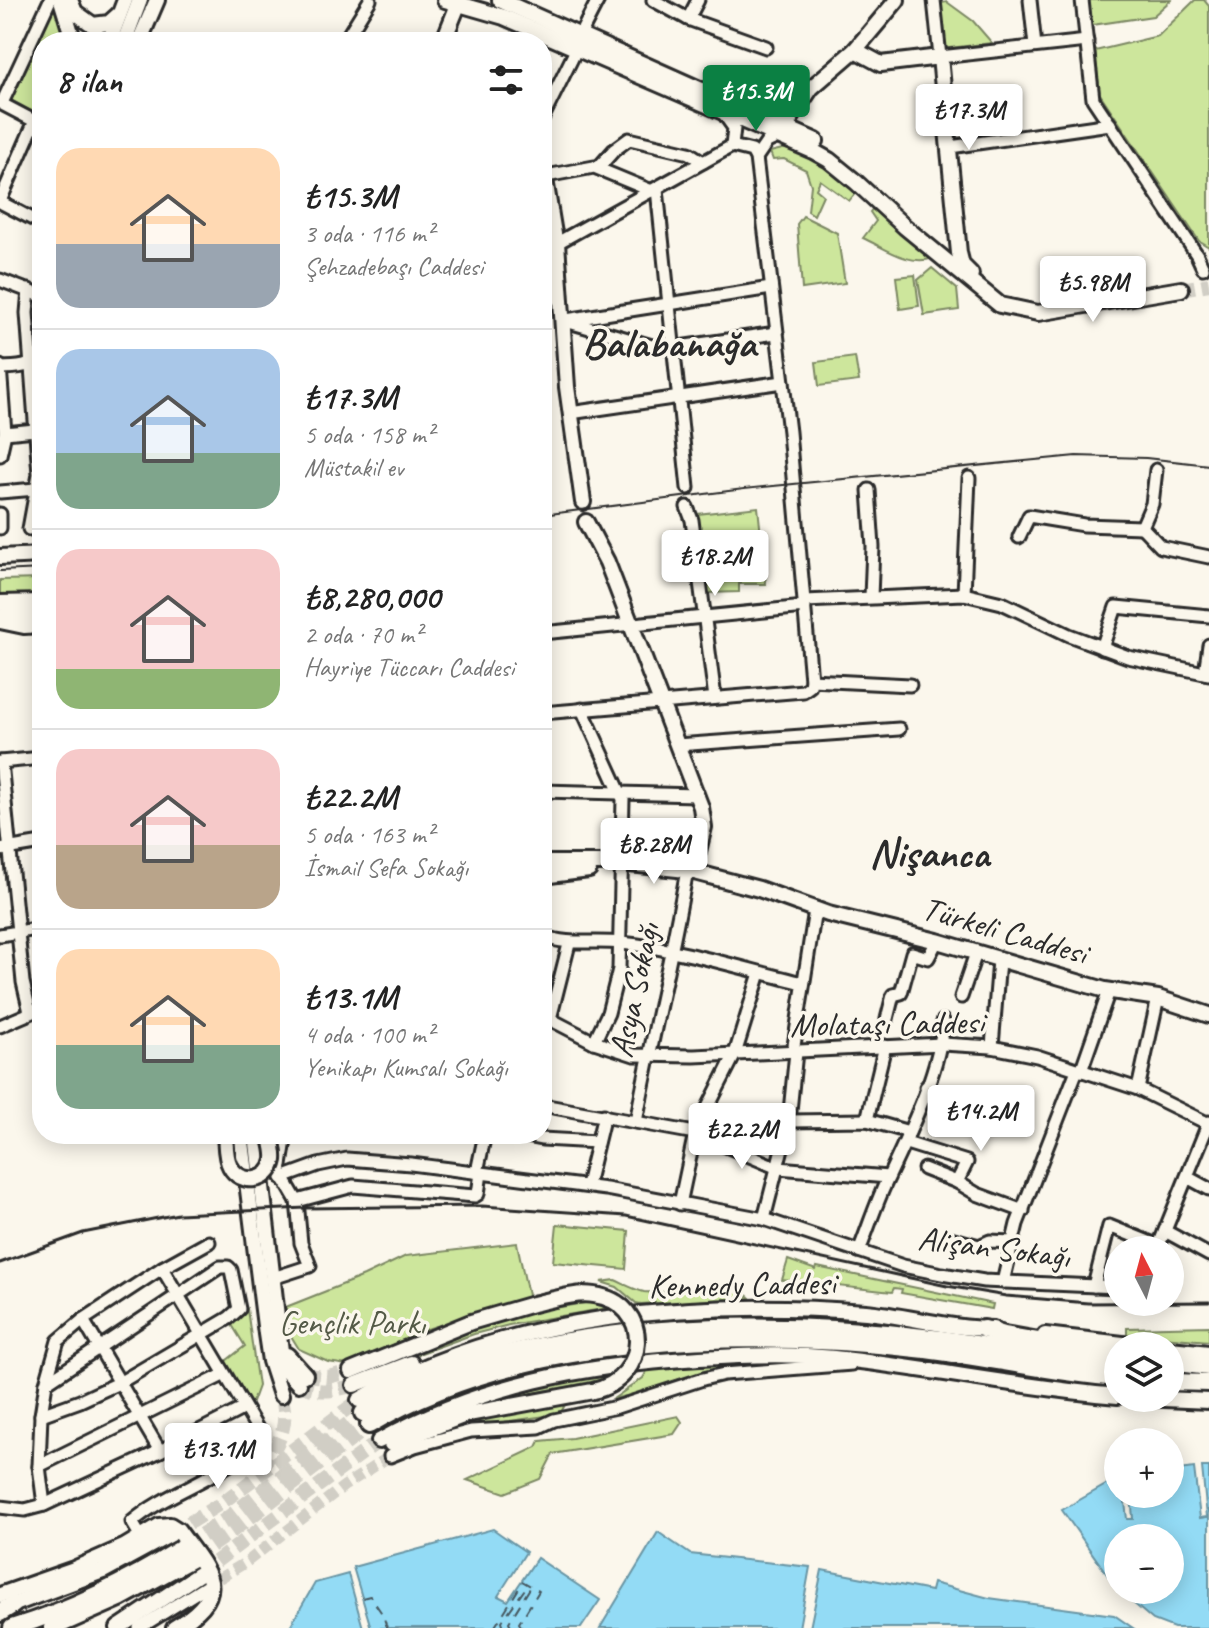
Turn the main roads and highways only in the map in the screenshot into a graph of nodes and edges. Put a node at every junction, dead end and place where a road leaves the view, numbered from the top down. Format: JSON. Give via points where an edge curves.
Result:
{"nodes":[{"id":1,"x":61,"y":0,"type":"edge"},
{"id":2,"x":70,"y":0,"type":"edge"},
{"id":3,"x":125,"y":0,"type":"edge"},
{"id":4,"x":140,"y":0,"type":"edge"},
{"id":5,"x":157,"y":0,"type":"edge"},
{"id":6,"x":500,"y":0,"type":"edge"},
{"id":7,"x":897,"y":0,"type":"edge"},
{"id":8,"x":455,"y":2,"type":"edge"},
{"id":9,"x":481,"y":5,"type":"edge"},
{"id":10,"x":118,"y":15,"type":"junction"},
{"id":11,"x":71,"y":32,"type":"edge"},
{"id":12,"x":112,"y":32,"type":"edge"},
{"id":13,"x":128,"y":32,"type":"edge"},
{"id":14,"x":143,"y":32,"type":"edge"},
{"id":15,"x":446,"y":32,"type":"edge"},
{"id":16,"x":550,"y":32,"type":"edge"},
{"id":17,"x":552,"y":33,"type":"edge"},
{"id":18,"x":578,"y":43,"type":"junction"},
{"id":19,"x":855,"y":50,"type":"junction"},
{"id":20,"x":782,"y":132,"type":"junction"},
{"id":21,"x":959,"y":247,"type":"junction"},
{"id":22,"x":938,"y":254,"type":"junction"},
{"id":23,"x":552,"y":261,"type":"edge"},
{"id":24,"x":1181,"y":289,"type":"tunnel mouth"},
{"id":25,"x":1007,"y":307,"type":"junction"},
{"id":26,"x":583,"y":502,"type":"road end"},
{"id":27,"x":586,"y":522,"type":"road end"},
{"id":28,"x":32,"y":555,"type":"edge"},
{"id":29,"x":0,"y":557,"type":"edge"},
{"id":30,"x":32,"y":602,"type":"edge"},
{"id":31,"x":0,"y":603,"type":"edge"},
{"id":32,"x":32,"y":614,"type":"edge"},
{"id":33,"x":0,"y":619,"type":"edge"},
{"id":34,"x":32,"y":626,"type":"edge"},
{"id":35,"x":552,"y":863,"type":"edge"},
{"id":36,"x":620,"y":863,"type":"junction"},
{"id":37,"x":690,"y":871,"type":"junction"},
{"id":38,"x":552,"y":875,"type":"edge"},
{"id":39,"x":1209,"y":1015,"type":"edge"},
{"id":40,"x":226,"y":1144,"type":"edge"},
{"id":41,"x":242,"y":1144,"type":"edge"},
{"id":42,"x":257,"y":1144,"type":"edge"},
{"id":43,"x":272,"y":1144,"type":"edge"},
{"id":44,"x":984,"y":1329,"type":"junction"},
{"id":45,"x":534,"y":1330,"type":"junction"},
{"id":46,"x":1104,"y":1341,"type":"edge"},
{"id":47,"x":1184,"y":1350,"type":"edge"},
{"id":48,"x":1104,"y":1353,"type":"edge"},
{"id":49,"x":1209,"y":1353,"type":"edge"},
{"id":50,"x":1104,"y":1363,"type":"edge"},
{"id":51,"x":632,"y":1364,"type":"edge"},
{"id":52,"x":632,"y":1364,"type":"edge"},
{"id":53,"x":632,"y":1364,"type":"edge"},
{"id":54,"x":632,"y":1364,"type":"edge"},
{"id":55,"x":1184,"y":1364,"type":"edge"},
{"id":56,"x":1184,"y":1368,"type":"edge"},
{"id":57,"x":1209,"y":1368,"type":"edge"},
{"id":58,"x":1104,"y":1376,"type":"edge"},
{"id":59,"x":302,"y":1380,"type":"dead end"},
{"id":60,"x":1184,"y":1382,"type":"edge"},
{"id":61,"x":1209,"y":1383,"type":"edge"},
{"id":62,"x":1104,"y":1394,"type":"edge"},
{"id":63,"x":281,"y":1395,"type":"tunnel mouth"},
{"id":64,"x":1184,"y":1400,"type":"edge"},
{"id":65,"x":1209,"y":1401,"type":"edge"},
{"id":66,"x":364,"y":1413,"type":"junction"},
{"id":67,"x":171,"y":1534,"type":"tunnel mouth"},
{"id":68,"x":194,"y":1566,"type":"junction"},
{"id":69,"x":3,"y":1606,"type":"edge"},
{"id":70,"x":12,"y":1628,"type":"edge"},
{"id":71,"x":52,"y":1628,"type":"edge"},
{"id":72,"x":82,"y":1628,"type":"edge"},
{"id":73,"x":118,"y":1628,"type":"edge"},
{"id":74,"x":174,"y":1628,"type":"edge"}],
"edges":[{"from":1,"to":11,"type":"main road"},
{"from":2,"to":10,"type":"main road","via":[[75,12],[93,25],[102,26]]},
{"from":3,"to":10,"type":"main road"},
{"from":4,"to":13,"type":"main road"},
{"from":5,"to":14,"type":"main road"},
{"from":6,"to":18,"type":"main road"},
{"from":7,"to":19,"type":"main road"},
{"from":8,"to":9,"type":"main road"},
{"from":8,"to":15,"type":"main road"},
{"from":9,"to":16,"type":"main road"},
{"from":10,"to":12,"type":"main road"},
{"from":17,"to":18,"type":"main road"},
{"from":18,"to":20,"type":"main road"},
{"from":18,"to":20,"type":"main road"},
{"from":19,"to":20,"type":"main road","via":[[811,88]]},
{"from":19,"to":21,"type":"main road","via":[[881,64],[940,57]]},
{"from":20,"to":22,"type":"main road","via":[[829,160]]},
{"from":21,"to":22,"type":"main road","via":[[951,255]]},
{"from":21,"to":25,"type":"main road","via":[[966,270]]},
{"from":22,"to":25,"type":"main road","via":[[996,304]]},
{"from":23,"to":26,"type":"main road","via":[[560,289]]},
{"from":24,"to":25,"type":"main road","via":[[1038,313]]},
{"from":27,"to":37,"type":"main road","via":[[607,562],[697,795],[704,827]]},
{"from":28,"to":29,"type":"main road"},
{"from":30,"to":31,"type":"main road"},
{"from":32,"to":33,"type":"main road"},
{"from":33,"to":34,"type":"main road"},
{"from":35,"to":36,"type":"main road"},
{"from":36,"to":37,"type":"main road","name":"Türkeli Caddesi"},
{"from":36,"to":38,"type":"main road"},
{"from":37,"to":39,"type":"main road","name":"Türkeli Caddesi","via":[[815,910]]},
{"from":40,"to":43,"type":"main road","bridge":true,"via":[[235,1174],[250,1180],[271,1168]]},
{"from":41,"to":63,"type":"main road","via":[[270,1361]]},
{"from":42,"to":59,"type":"main road","via":[[285,1369]]},
{"from":44,"to":45,"type":"main road","name":"Kennedy Caddesi","via":[[865,1312],[767,1309],[651,1314]]},
{"from":44,"to":46,"type":"main road","name":"Kennedy Caddesi"},
{"from":44,"to":48,"type":"highway"},
{"from":45,"to":54,"type":"main road","bridge":true,"via":[[506,1332],[352,1378],[471,1322],[533,1304],[595,1295],[617,1303],[631,1318],[637,1340]]},
{"from":45,"to":66,"type":"main road","name":"Kennedy Caddesi","via":[[411,1372]]},
{"from":47,"to":49,"type":"main road"},
{"from":50,"to":66,"type":"highway","via":[[856,1330],[662,1331],[496,1357],[433,1378]]},
{"from":51,"to":62,"type":"main road","bridge":true,"via":[[797,1356]]},
{"from":52,"to":53,"type":"main road","bridge":true,"via":[[561,1373],[470,1398],[426,1417],[384,1448],[468,1414],[615,1384]]},
{"from":55,"to":57,"type":"highway"},
{"from":56,"to":57,"type":"highway"},
{"from":58,"to":66,"type":"highway","via":[[870,1345],[787,1340],[686,1343],[560,1356]]},
{"from":60,"to":61,"type":"highway"},
{"from":64,"to":65,"type":"main road"},
{"from":67,"to":69,"type":"main road","via":[[103,1571]]},
{"from":68,"to":70,"type":"highway","via":[[90,1597]]},
{"from":68,"to":71,"type":"highway"},
{"from":68,"to":72,"type":"highway"},
{"from":68,"to":73,"type":"main road"},
{"from":69,"to":74,"type":"main road","via":[[159,1526],[175,1527],[212,1582],[200,1608]]}]}
